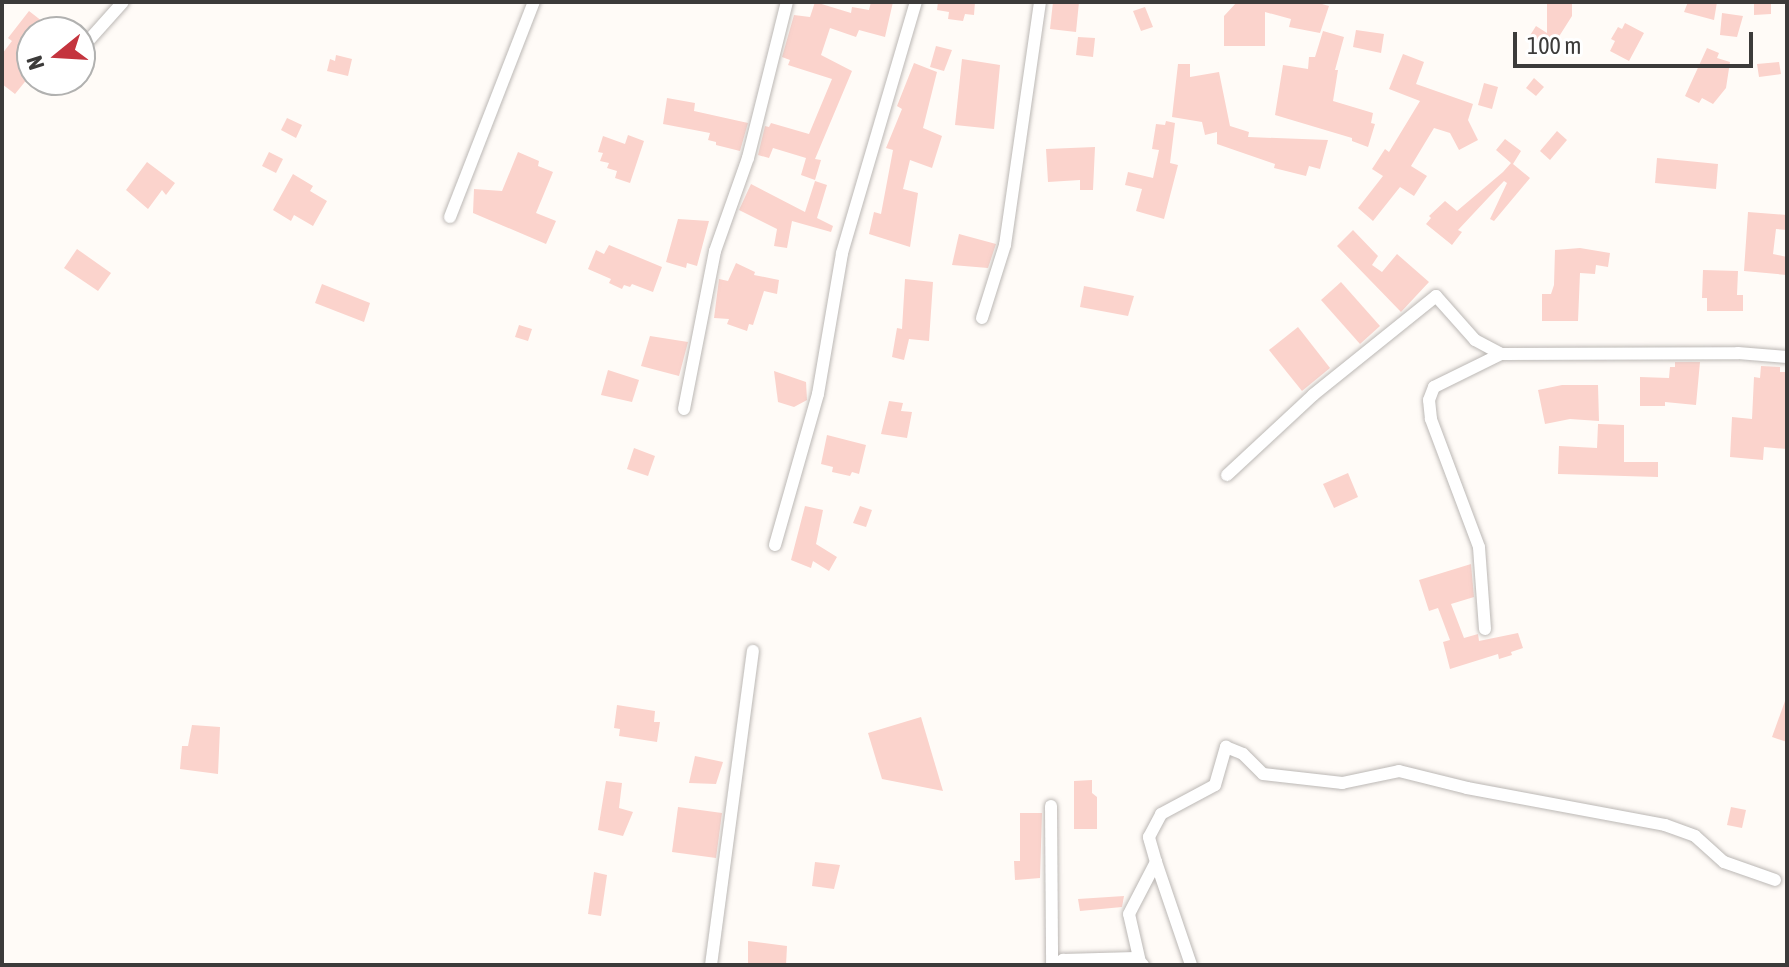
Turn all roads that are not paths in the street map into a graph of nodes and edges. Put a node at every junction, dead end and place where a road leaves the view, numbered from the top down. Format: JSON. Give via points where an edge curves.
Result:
{"nodes":[{"id":1,"x":123,"y":2,"type":"edge"},
{"id":2,"x":534,"y":2,"type":"edge"},
{"id":3,"x":787,"y":2,"type":"edge"},
{"id":4,"x":916,"y":2,"type":"edge"},
{"id":5,"x":1040,"y":2,"type":"edge"},
{"id":6,"x":96,"y":32,"type":"edge"},
{"id":7,"x":450,"y":217,"type":"dead end"},
{"id":8,"x":982,"y":318,"type":"dead end"},
{"id":9,"x":1501,"y":354,"type":"junction"},
{"id":10,"x":1787,"y":357,"type":"edge"},
{"id":11,"x":684,"y":409,"type":"dead end"},
{"id":12,"x":1227,"y":475,"type":"dead end"},
{"id":13,"x":775,"y":545,"type":"dead end"},
{"id":14,"x":1485,"y":629,"type":"dead end"},
{"id":15,"x":753,"y":651,"type":"dead end"},
{"id":16,"x":1051,"y":806,"type":"dead end"},
{"id":17,"x":1156,"y":862,"type":"junction"},
{"id":18,"x":1775,"y":880,"type":"dead end"},
{"id":19,"x":1141,"y":964,"type":"edge"},
{"id":20,"x":711,"y":965,"type":"edge"},
{"id":21,"x":1054,"y":965,"type":"edge"},
{"id":22,"x":1191,"y":965,"type":"edge"}],
"edges":[{"from":1,"to":6,"type":"street"},
{"from":2,"to":7,"type":"street"},
{"from":3,"to":11,"type":"street","via":[[748,158],[715,251]]},
{"from":4,"to":13,"type":"street","via":[[842,253],[818,394]]},
{"from":5,"to":8,"type":"street","via":[[1005,245]]},
{"from":9,"to":10,"type":"street"},
{"from":9,"to":12,"type":"street","via":[[1475,340],[1436,296],[1313,395]]},
{"from":9,"to":14,"type":"street","via":[[1434,387],[1429,400],[1440,449],[1479,547]]},
{"from":15,"to":20,"type":"street"},
{"from":16,"to":21,"type":"street"},
{"from":17,"to":18,"type":"street","via":[[1149,837],[1161,814],[1215,785],[1226,747],[1243,754],[1263,774],[1342,783],[1399,771],[1665,825],[1695,836],[1724,862]]},
{"from":17,"to":19,"type":"street","via":[[1129,914]]},
{"from":17,"to":22,"type":"street"},
{"from":19,"to":21,"type":"street","via":[[1136,958],[1063,960]]}]}
